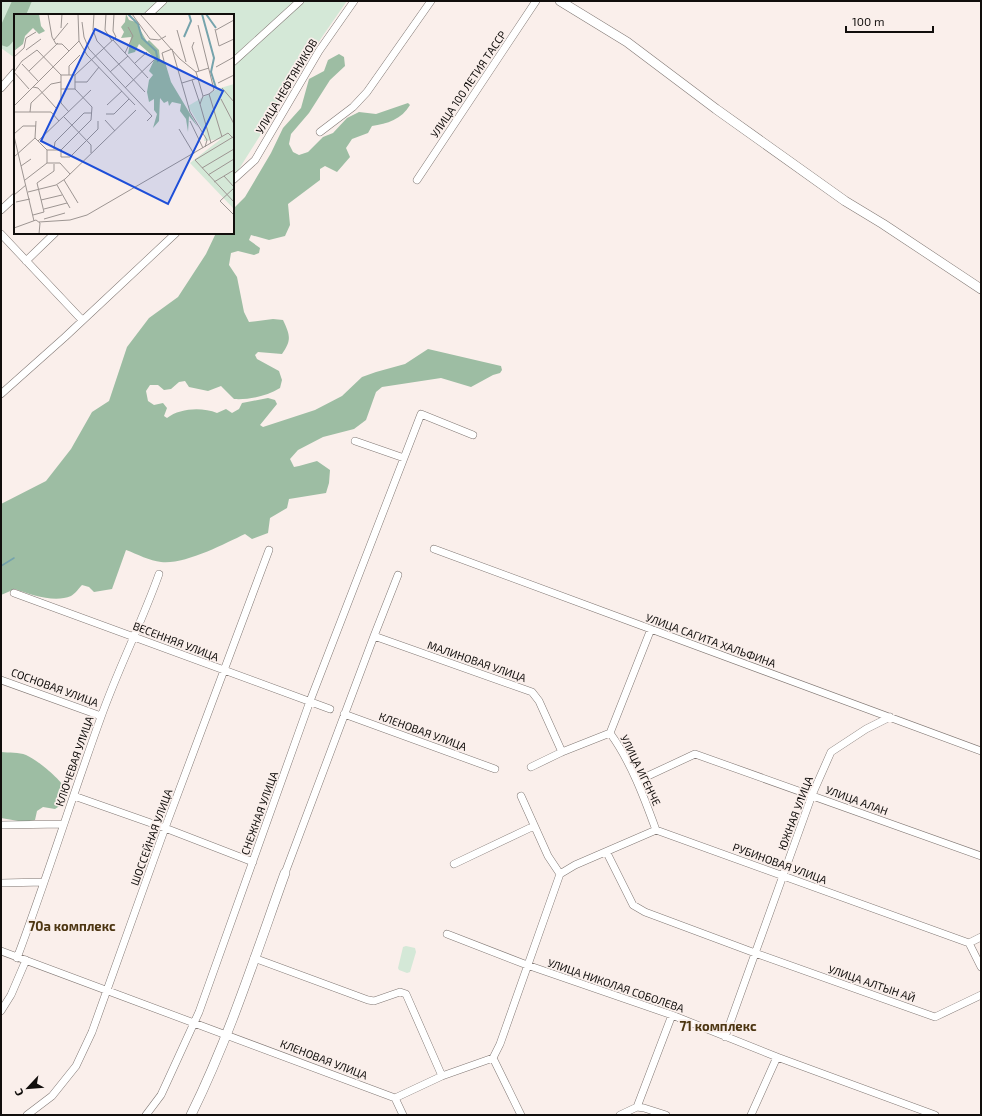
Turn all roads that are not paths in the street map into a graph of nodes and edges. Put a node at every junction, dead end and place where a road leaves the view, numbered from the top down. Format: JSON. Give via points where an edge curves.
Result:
{"nodes":[{"id":1,"x":163,"y":1,"type":"edge"},
{"id":2,"x":300,"y":1,"type":"edge"},
{"id":3,"x":354,"y":1,"type":"edge"},
{"id":4,"x":431,"y":1,"type":"edge"},
{"id":5,"x":536,"y":1,"type":"edge"},
{"id":6,"x":560,"y":1,"type":"edge"},
{"id":7,"x":149,"y":14,"type":"edge"},
{"id":8,"x":234,"y":61,"type":"edge"},
{"id":9,"x":14,"y":73,"type":"edge"},
{"id":10,"x":1,"y":88,"type":"edge"},
{"id":11,"x":320,"y":132,"type":"dead end"},
{"id":12,"x":234,"y":179,"type":"edge"},
{"id":13,"x":418,"y":180,"type":"dead end"},
{"id":14,"x":14,"y":198,"type":"edge"},
{"id":15,"x":1,"y":210,"type":"edge"},
{"id":16,"x":1,"y":234,"type":"edge"},
{"id":17,"x":54,"y":234,"type":"edge"},
{"id":18,"x":175,"y":234,"type":"edge"},
{"id":19,"x":26,"y":261,"type":"junction"},
{"id":20,"x":981,"y":290,"type":"edge"},
{"id":21,"x":82,"y":320,"type":"junction"},
{"id":22,"x":1,"y":394,"type":"edge"},
{"id":23,"x":473,"y":435,"type":"dead end"},
{"id":24,"x":355,"y":441,"type":"dead end"},
{"id":25,"x":404,"y":458,"type":"junction"},
{"id":26,"x":434,"y":549,"type":"dead end"},
{"id":27,"x":269,"y":550,"type":"dead end"},
{"id":28,"x":159,"y":574,"type":"dead end"},
{"id":29,"x":398,"y":575,"type":"dead end"},
{"id":30,"x":14,"y":593,"type":"dead end"},
{"id":31,"x":651,"y":629,"type":"junction"},
{"id":32,"x":133,"y":636,"type":"junction"},
{"id":33,"x":374,"y":636,"type":"junction"},
{"id":34,"x":224,"y":671,"type":"junction"},
{"id":35,"x":1,"y":680,"type":"edge"},
{"id":36,"x":310,"y":701,"type":"junction"},
{"id":37,"x":330,"y":709,"type":"dead end"},
{"id":38,"x":344,"y":714,"type":"junction"},
{"id":39,"x":101,"y":716,"type":"junction"},
{"id":40,"x":890,"y":718,"type":"junction"},
{"id":41,"x":610,"y":733,"type":"junction"},
{"id":42,"x":981,"y":751,"type":"edge"},
{"id":43,"x":562,"y":752,"type":"junction"},
{"id":44,"x":531,"y":767,"type":"dead end"},
{"id":45,"x":495,"y":769,"type":"dead end"},
{"id":46,"x":637,"y":781,"type":"junction"},
{"id":47,"x":812,"y":795,"type":"junction"},
{"id":48,"x":74,"y":796,"type":"junction"},
{"id":49,"x":521,"y":796,"type":"dead end"},
{"id":50,"x":63,"y":824,"type":"junction"},
{"id":51,"x":1,"y":825,"type":"edge"},
{"id":52,"x":534,"y":826,"type":"junction"},
{"id":53,"x":165,"y":828,"type":"junction"},
{"id":54,"x":656,"y":830,"type":"junction"},
{"id":55,"x":607,"y":853,"type":"junction"},
{"id":56,"x":981,"y":856,"type":"edge"},
{"id":57,"x":253,"y":862,"type":"junction"},
{"id":58,"x":454,"y":864,"type":"dead end"},
{"id":59,"x":285,"y":873,"type":"joint"},
{"id":60,"x":560,"y":874,"type":"junction"},
{"id":61,"x":784,"y":876,"type":"junction"},
{"id":62,"x":44,"y":882,"type":"junction"},
{"id":63,"x":1,"y":883,"type":"edge"},
{"id":64,"x":447,"y":934,"type":"dead end"},
{"id":65,"x":981,"y":937,"type":"edge"},
{"id":66,"x":968,"y":943,"type":"junction"},
{"id":67,"x":1,"y":951,"type":"edge"},
{"id":68,"x":755,"y":953,"type":"junction"},
{"id":69,"x":14,"y":957,"type":"junction"},
{"id":70,"x":254,"y":958,"type":"junction"},
{"id":71,"x":26,"y":960,"type":"junction"},
{"id":72,"x":527,"y":965,"type":"junction"},
{"id":73,"x":981,"y":968,"type":"edge"},
{"id":74,"x":107,"y":990,"type":"junction"},
{"id":75,"x":981,"y":995,"type":"edge"},
{"id":76,"x":1,"y":1011,"type":"edge"},
{"id":77,"x":672,"y":1015,"type":"junction"},
{"id":78,"x":194,"y":1022,"type":"junction"},
{"id":79,"x":227,"y":1034,"type":"junction"},
{"id":80,"x":725,"y":1037,"type":"junction"},
{"id":81,"x":777,"y":1057,"type":"junction"},
{"id":82,"x":493,"y":1058,"type":"junction"},
{"id":83,"x":442,"y":1076,"type":"junction"},
{"id":84,"x":395,"y":1098,"type":"junction"},
{"id":85,"x":637,"y":1107,"type":"junction"},
{"id":86,"x":27,"y":1115,"type":"edge"},
{"id":87,"x":146,"y":1115,"type":"edge"},
{"id":88,"x":191,"y":1115,"type":"edge"},
{"id":89,"x":403,"y":1115,"type":"edge"},
{"id":90,"x":521,"y":1115,"type":"edge"},
{"id":91,"x":620,"y":1115,"type":"edge"},
{"id":92,"x":666,"y":1115,"type":"edge"},
{"id":93,"x":751,"y":1115,"type":"edge"},
{"id":94,"x":935,"y":1115,"type":"edge"}],
"edges":[{"from":1,"to":7,"type":"street"},
{"from":2,"to":8,"type":"street"},
{"from":3,"to":12,"type":"street","name":"УЛИЦА НЕФТЯНИКОВ","via":[[319,51],[255,160]]},
{"from":4,"to":11,"type":"street","via":[[367,92],[353,107]]},
{"from":5,"to":13,"type":"street","name":"УЛИЦА 100 ЛЕТИЯ ТАССР"},
{"from":6,"to":20,"type":"street","via":[[626,42],[845,201]]},
{"from":9,"to":10,"type":"street"},
{"from":14,"to":15,"type":"street"},
{"from":16,"to":19,"type":"street"},
{"from":17,"to":19,"type":"street"},
{"from":18,"to":21,"type":"street"},
{"from":19,"to":21,"type":"street"},
{"from":21,"to":22,"type":"street"},
{"from":23,"to":25,"type":"street","name":"СНЕЖНАЯ УЛИЦА","via":[[421,414]]},
{"from":24,"to":25,"type":"street"},
{"from":25,"to":36,"type":"street","name":"СНЕЖНАЯ УЛИЦА"},
{"from":26,"to":31,"type":"street","name":"УЛИЦА САГИТА ХАЛЬФИНА"},
{"from":27,"to":34,"type":"street","name":"ШОССЕЙНАЯ УЛИЦА"},
{"from":28,"to":32,"type":"street","name":"КЛЮЧЕВАЯ УЛИЦА"},
{"from":29,"to":33,"type":"street"},
{"from":30,"to":32,"type":"street","name":"ВЕСЕННЯЯ УЛИЦА"},
{"from":31,"to":40,"type":"street","name":"УЛИЦА САГИТА ХАЛЬФИНА"},
{"from":31,"to":41,"type":"street","name":"УЛИЦА ИГЕНЧЕ"},
{"from":32,"to":34,"type":"street","name":"ВЕСЕННЯЯ УЛИЦА"},
{"from":32,"to":39,"type":"street","name":"КЛЮЧЕВАЯ УЛИЦА"},
{"from":33,"to":38,"type":"street"},
{"from":33,"to":43,"type":"street","name":"МАЛИНОВАЯ УЛИЦА","via":[[532,692],[539,701]]},
{"from":34,"to":36,"type":"street","name":"ВЕСЕННЯЯ УЛИЦА"},
{"from":34,"to":53,"type":"street","name":"ШОССЕЙНАЯ УЛИЦА"},
{"from":35,"to":39,"type":"street","name":"СОСНОВАЯ УЛИЦА"},
{"from":36,"to":37,"type":"street","name":"ВЕСЕННЯЯ УЛИЦА"},
{"from":36,"to":57,"type":"street","name":"СНЕЖНАЯ УЛИЦА"},
{"from":38,"to":45,"type":"street","name":"КЛЕНОВАЯ УЛИЦА"},
{"from":38,"to":59,"type":"street"},
{"from":39,"to":48,"type":"street","name":"КЛЮЧЕВАЯ УЛИЦА"},
{"from":40,"to":42,"type":"street","name":"УЛИЦА САГИТА ХАЛЬФИНА"},
{"from":40,"to":47,"type":"street","name":"ЮЖНАЯ УЛИЦА","via":[[866,729],[831,752]]},
{"from":41,"to":43,"type":"street"},
{"from":41,"to":46,"type":"street","name":"УЛИЦА ИГЕНЧЕ"},
{"from":43,"to":44,"type":"street"},
{"from":46,"to":47,"type":"street","name":"УЛИЦА АЛАН","via":[[695,754]]},
{"from":46,"to":54,"type":"street","name":"УЛИЦА ИГЕНЧЕ"},
{"from":47,"to":56,"type":"street","name":"УЛИЦА АЛАН"},
{"from":47,"to":61,"type":"street","name":"ЮЖНАЯ УЛИЦА"},
{"from":48,"to":50,"type":"street","name":"КЛЮЧЕВАЯ УЛИЦА"},
{"from":48,"to":53,"type":"street"},
{"from":49,"to":52,"type":"street"},
{"from":50,"to":51,"type":"street"},
{"from":50,"to":62,"type":"street","name":"КЛЮЧЕВАЯ УЛИЦА"},
{"from":52,"to":58,"type":"street"},
{"from":52,"to":60,"type":"street"},
{"from":53,"to":57,"type":"street"},
{"from":53,"to":74,"type":"street","name":"ШОССЕЙНАЯ УЛИЦА"},
{"from":54,"to":55,"type":"street"},
{"from":54,"to":61,"type":"street","name":"РУБИНОВАЯ УЛИЦА"},
{"from":55,"to":60,"type":"street"},
{"from":55,"to":68,"type":"street","name":"УЛИЦА АЛТЫН АЙ","via":[[633,905],[645,912]]},
{"from":57,"to":78,"type":"street","name":"СНЕЖНАЯ УЛИЦА"},
{"from":59,"to":70,"type":"street"},
{"from":60,"to":72,"type":"street"},
{"from":61,"to":66,"type":"street","name":"РУБИНОВАЯ УЛИЦА"},
{"from":61,"to":68,"type":"street","name":"ЮЖНАЯ УЛИЦА"},
{"from":62,"to":63,"type":"street"},
{"from":62,"to":69,"type":"street","name":"КЛЮЧЕВАЯ УЛИЦА"},
{"from":64,"to":72,"type":"street","name":"УЛИЦА НИКОЛАЯ СОБОЛЕВА"},
{"from":65,"to":66,"type":"street"},
{"from":66,"to":73,"type":"street"},
{"from":67,"to":69,"type":"street","name":"КЛЕНОВАЯ УЛИЦА"},
{"from":68,"to":75,"type":"street","name":"УЛИЦА АЛТЫН АЙ","via":[[936,1017]]},
{"from":68,"to":80,"type":"street","name":"ЮЖНАЯ УЛИЦА"},
{"from":69,"to":71,"type":"street","name":"КЛЕНОВАЯ УЛИЦА"},
{"from":70,"to":79,"type":"street"},
{"from":70,"to":83,"type":"street","via":[[368,1000],[400,992],[406,994]]},
{"from":71,"to":74,"type":"street","name":"КЛЕНОВАЯ УЛИЦА"},
{"from":71,"to":76,"type":"street","via":[[11,996]]},
{"from":72,"to":77,"type":"street","name":"УЛИЦА НИКОЛАЯ СОБОЛЕВА"},
{"from":72,"to":82,"type":"street"},
{"from":74,"to":78,"type":"street","name":"КЛЕНОВАЯ УЛИЦА"},
{"from":74,"to":86,"type":"street","name":"ШОССЕЙНАЯ УЛИЦА","via":[[76,1066],[52,1096]]},
{"from":77,"to":80,"type":"street","name":"УЛИЦА НИКОЛАЯ СОБОЛЕВА"},
{"from":77,"to":85,"type":"street"},
{"from":78,"to":79,"type":"street","name":"КЛЕНОВАЯ УЛИЦА"},
{"from":78,"to":87,"type":"street","name":"СНЕЖНАЯ УЛИЦА","via":[[158,1100]]},
{"from":79,"to":84,"type":"street","name":"КЛЕНОВАЯ УЛИЦА"},
{"from":79,"to":88,"type":"street"},
{"from":80,"to":81,"type":"street","name":"УЛИЦА НИКОЛАЯ СОБОЛЕВА"},
{"from":81,"to":93,"type":"street"},
{"from":81,"to":94,"type":"street","name":"УЛИЦА НИКОЛАЯ СОБОЛЕВА"},
{"from":82,"to":83,"type":"street"},
{"from":82,"to":90,"type":"street"},
{"from":83,"to":84,"type":"street"},
{"from":84,"to":89,"type":"street"},
{"from":85,"to":91,"type":"street"},
{"from":85,"to":92,"type":"street"}]}
